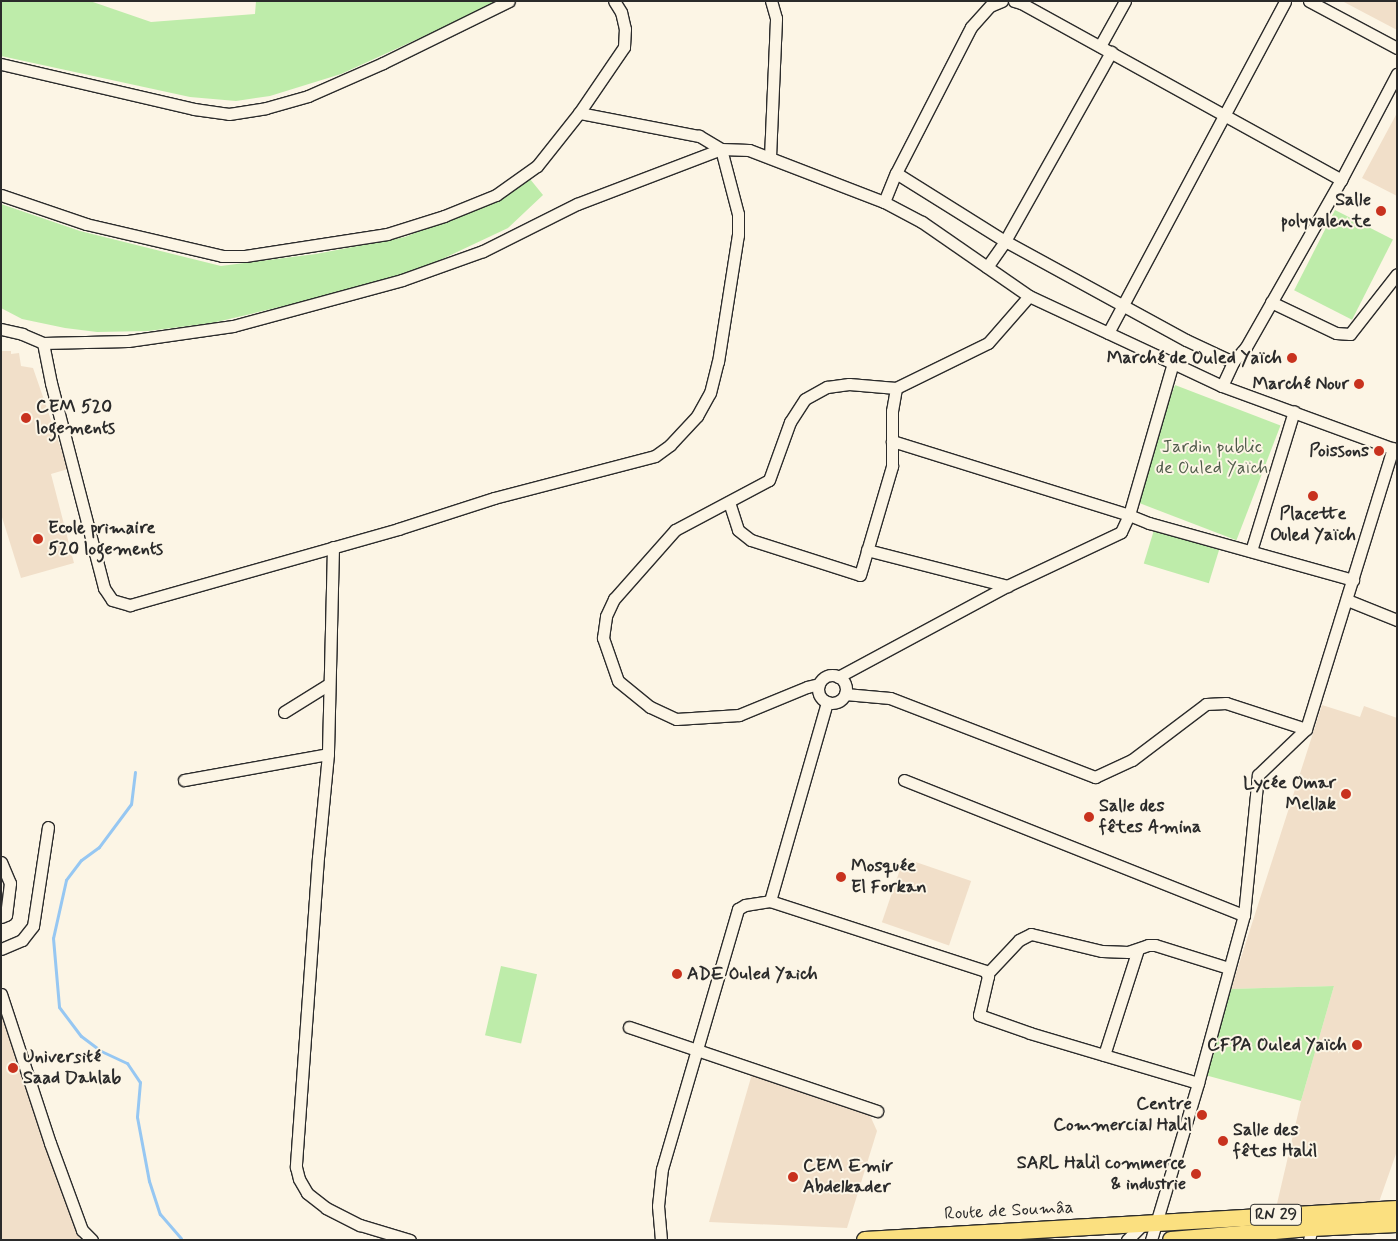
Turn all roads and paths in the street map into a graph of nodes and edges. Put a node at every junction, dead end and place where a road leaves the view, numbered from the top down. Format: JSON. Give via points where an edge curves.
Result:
{"nodes":[{"id":1,"x":510,"y":1,"type":"edge"},
{"id":2,"x":614,"y":1,"type":"edge"},
{"id":3,"x":771,"y":1,"type":"edge"},
{"id":4,"x":1002,"y":1,"type":"edge"},
{"id":5,"x":1014,"y":1,"type":"edge"},
{"id":6,"x":1124,"y":1,"type":"edge"},
{"id":7,"x":1284,"y":1,"type":"edge"},
{"id":8,"x":1309,"y":1,"type":"edge"},
{"id":9,"x":1100,"y":46,"type":"junction"},
{"id":10,"x":1397,"y":48,"type":"edge"},
{"id":11,"x":1111,"y":52,"type":"junction"},
{"id":12,"x":1,"y":64,"type":"edge"},
{"id":13,"x":1397,"y":74,"type":"edge"},
{"id":14,"x":579,"y":113,"type":"junction"},
{"id":15,"x":1224,"y":115,"type":"junction"},
{"id":16,"x":721,"y":149,"type":"junction"},
{"id":17,"x":770,"y":157,"type":"junction"},
{"id":18,"x":896,"y":173,"type":"junction"},
{"id":19,"x":1340,"y":180,"type":"junction"},
{"id":20,"x":1,"y":194,"type":"edge"},
{"id":21,"x":884,"y":202,"type":"junction"},
{"id":22,"x":1005,"y":241,"type":"junction"},
{"id":23,"x":987,"y":268,"type":"junction"},
{"id":24,"x":1397,"y":274,"type":"edge"},
{"id":25,"x":1030,"y":296,"type":"junction"},
{"id":26,"x":1271,"y":302,"type":"junction"},
{"id":27,"x":1124,"y":305,"type":"junction"},
{"id":28,"x":1,"y":329,"type":"edge"},
{"id":29,"x":1108,"y":333,"type":"junction"},
{"id":30,"x":43,"y":343,"type":"junction"},
{"id":31,"x":1233,"y":362,"type":"junction"},
{"id":32,"x":1173,"y":363,"type":"junction"},
{"id":33,"x":1222,"y":386,"type":"junction"},
{"id":34,"x":896,"y":388,"type":"junction"},
{"id":35,"x":1294,"y":411,"type":"junction"},
{"id":36,"x":892,"y":441,"type":"junction"},
{"id":37,"x":1395,"y":449,"type":"edge"},
{"id":38,"x":729,"y":502,"type":"junction"},
{"id":39,"x":1129,"y":515,"type":"junction"},
{"id":40,"x":334,"y":547,"type":"junction"},
{"id":41,"x":867,"y":550,"type":"junction"},
{"id":42,"x":1251,"y":551,"type":"junction"},
{"id":43,"x":1353,"y":580,"type":"junction"},
{"id":44,"x":1007,"y":586,"type":"junction"},
{"id":45,"x":1347,"y":600,"type":"junction"},
{"id":46,"x":1397,"y":620,"type":"edge"},
{"id":47,"x":838,"y":677,"type":"junction"},
{"id":48,"x":329,"y":684,"type":"junction"},
{"id":49,"x":819,"y":684,"type":"junction"},
{"id":50,"x":845,"y":694,"type":"junction"},
{"id":51,"x":828,"y":702,"type":"junction"},
{"id":52,"x":284,"y":712,"type":"dead end"},
{"id":53,"x":1306,"y":729,"type":"junction"},
{"id":54,"x":328,"y":754,"type":"junction"},
{"id":55,"x":184,"y":780,"type":"dead end"},
{"id":56,"x":904,"y":780,"type":"dead end"},
{"id":57,"x":48,"y":827,"type":"dead end"},
{"id":58,"x":1,"y":862,"type":"edge"},
{"id":59,"x":770,"y":900,"type":"junction"},
{"id":60,"x":1244,"y":915,"type":"junction"},
{"id":61,"x":1,"y":916,"type":"edge"},
{"id":62,"x":1,"y":949,"type":"edge"},
{"id":63,"x":1138,"y":949,"type":"junction"},
{"id":64,"x":1229,"y":968,"type":"junction"},
{"id":65,"x":988,"y":973,"type":"junction"},
{"id":66,"x":1,"y":994,"type":"edge"},
{"id":67,"x":629,"y":1027,"type":"dead end"},
{"id":68,"x":696,"y":1048,"type":"junction"},
{"id":69,"x":1104,"y":1056,"type":"junction"},
{"id":70,"x":1198,"y":1083,"type":"junction"},
{"id":71,"x":877,"y":1112,"type":"dead end"},
{"id":72,"x":1397,"y":1209,"type":"edge"},
{"id":73,"x":1150,"y":1222,"type":"junction"},
{"id":74,"x":1397,"y":1224,"type":"edge"},
{"id":75,"x":1311,"y":1234,"type":"edge"},
{"id":76,"x":81,"y":1235,"type":"edge"},
{"id":77,"x":92,"y":1240,"type":"edge"},
{"id":78,"x":410,"y":1240,"type":"edge"},
{"id":79,"x":661,"y":1240,"type":"edge"},
{"id":80,"x":865,"y":1240,"type":"edge"},
{"id":81,"x":1127,"y":1240,"type":"edge"},
{"id":82,"x":1151,"y":1240,"type":"edge"},
{"id":83,"x":1171,"y":1240,"type":"edge"}],
"edges":[{"from":1,"to":12,"type":"street","via":[[308,96],[229,114],[194,109]]},
{"from":2,"to":14,"type":"street","via":[[625,29],[624,47]]},
{"from":3,"to":17,"type":"street","via":[[776,18]]},
{"from":4,"to":18,"type":"street","via":[[990,6],[971,27]]},
{"from":5,"to":9,"type":"street"},
{"from":6,"to":9,"type":"street"},
{"from":7,"to":15,"type":"street"},
{"from":8,"to":10,"type":"street"},
{"from":9,"to":11,"type":"street"},
{"from":11,"to":15,"type":"street"},
{"from":11,"to":22,"type":"street"},
{"from":13,"to":19,"type":"street"},
{"from":14,"to":16,"type":"street","via":[[699,136]]},
{"from":14,"to":20,"type":"street","via":[[537,166],[496,196],[388,234],[245,256],[222,256],[142,239],[86,224]]},
{"from":15,"to":19,"type":"street"},
{"from":15,"to":27,"type":"street"},
{"from":16,"to":17,"type":"street","via":[[749,150]]},
{"from":16,"to":30,"type":"street","via":[[577,204],[483,251],[402,280],[233,326],[128,341]]},
{"from":16,"to":40,"type":"street","via":[[738,214],[738,235],[718,362],[710,393],[697,416],[670,445],[655,456],[494,498]]},
{"from":17,"to":21,"type":"street"},
{"from":18,"to":21,"type":"street"},
{"from":18,"to":22,"type":"street"},
{"from":19,"to":26,"type":"street"},
{"from":21,"to":23,"type":"street","via":[[922,222]]},
{"from":22,"to":23,"type":"street"},
{"from":22,"to":27,"type":"street"},
{"from":23,"to":25,"type":"street"},
{"from":24,"to":26,"type":"street","via":[[1350,334],[1336,333]]},
{"from":25,"to":29,"type":"street"},
{"from":25,"to":34,"type":"street","via":[[988,343]]},
{"from":26,"to":31,"type":"street","via":[[1246,347]]},
{"from":27,"to":29,"type":"street"},
{"from":27,"to":31,"type":"street"},
{"from":28,"to":30,"type":"street"},
{"from":29,"to":32,"type":"street"},
{"from":30,"to":40,"type":"street","via":[[104,588],[112,600],[130,605]]},
{"from":31,"to":33,"type":"street"},
{"from":32,"to":33,"type":"street"},
{"from":32,"to":39,"type":"street"},
{"from":33,"to":35,"type":"street"},
{"from":34,"to":36,"type":"street"},
{"from":34,"to":38,"type":"street","via":[[849,384],[827,387],[805,399],[790,422],[769,480]]},
{"from":35,"to":37,"type":"street"},
{"from":35,"to":42,"type":"street"},
{"from":36,"to":39,"type":"street"},
{"from":36,"to":41,"type":"street","via":[[892,466]]},
{"from":37,"to":43,"type":"street"},
{"from":38,"to":41,"type":"street","via":[[738,530],[751,540],[860,576]]},
{"from":38,"to":49,"type":"street","via":[[675,530],[614,598],[606,616],[603,638],[618,681],[650,707],[676,719],[740,715]]},
{"from":39,"to":42,"type":"street","via":[[1149,524]]},
{"from":39,"to":44,"type":"street","via":[[1121,532]]},
{"from":40,"to":48,"type":"street"},
{"from":41,"to":44,"type":"street"},
{"from":42,"to":43,"type":"street"},
{"from":43,"to":45,"type":"street"},
{"from":44,"to":47,"type":"street"},
{"from":45,"to":46,"type":"street"},
{"from":45,"to":53,"type":"street"},
{"from":47,"to":49,"type":"street","via":[[829,676]]},
{"from":47,"to":50,"type":"street","via":[[844,683]]},
{"from":48,"to":52,"type":"street"},
{"from":48,"to":54,"type":"street"},
{"from":49,"to":51,"type":"street","via":[[819,693]]},
{"from":50,"to":51,"type":"street","via":[[837,702]]},
{"from":50,"to":53,"type":"street","via":[[890,698],[1095,777],[1132,760],[1206,704],[1226,703]]},
{"from":51,"to":59,"type":"street"},
{"from":53,"to":60,"type":"street","via":[[1258,775]]},
{"from":54,"to":55,"type":"street"},
{"from":54,"to":78,"type":"street","via":[[296,1167],[307,1192],[326,1208],[360,1225]]},
{"from":56,"to":60,"type":"street"},
{"from":57,"to":62,"type":"street","via":[[33,926],[22,940]]},
{"from":58,"to":61,"type":"street","via":[[10,883],[6,915]]},
{"from":59,"to":65,"type":"street"},
{"from":59,"to":68,"type":"street","via":[[738,909]]},
{"from":60,"to":64,"type":"street"},
{"from":63,"to":64,"type":"street","via":[[1148,944],[1155,945]]},
{"from":63,"to":65,"type":"street","via":[[1102,951],[1026,935]]},
{"from":63,"to":69,"type":"street"},
{"from":64,"to":70,"type":"street"},
{"from":65,"to":69,"type":"street","via":[[979,1015]]},
{"from":66,"to":76,"type":"street"},
{"from":67,"to":68,"type":"street"},
{"from":68,"to":71,"type":"street"},
{"from":68,"to":79,"type":"street","via":[[658,1186]]},
{"from":69,"to":70,"type":"street"},
{"from":70,"to":73,"type":"street"},
{"from":72,"to":73,"type":"highway","number":"RN 29"},
{"from":73,"to":80,"type":"highway","name":"Route de Soumâa","number":"RN 29"},
{"from":73,"to":81,"type":"street"},
{"from":73,"to":82,"type":"street"},
{"from":74,"to":75,"type":"highway","number":"RN 29"},
{"from":75,"to":83,"type":"highway","number":"RN 29"},
{"from":76,"to":77,"type":"street"}]}
